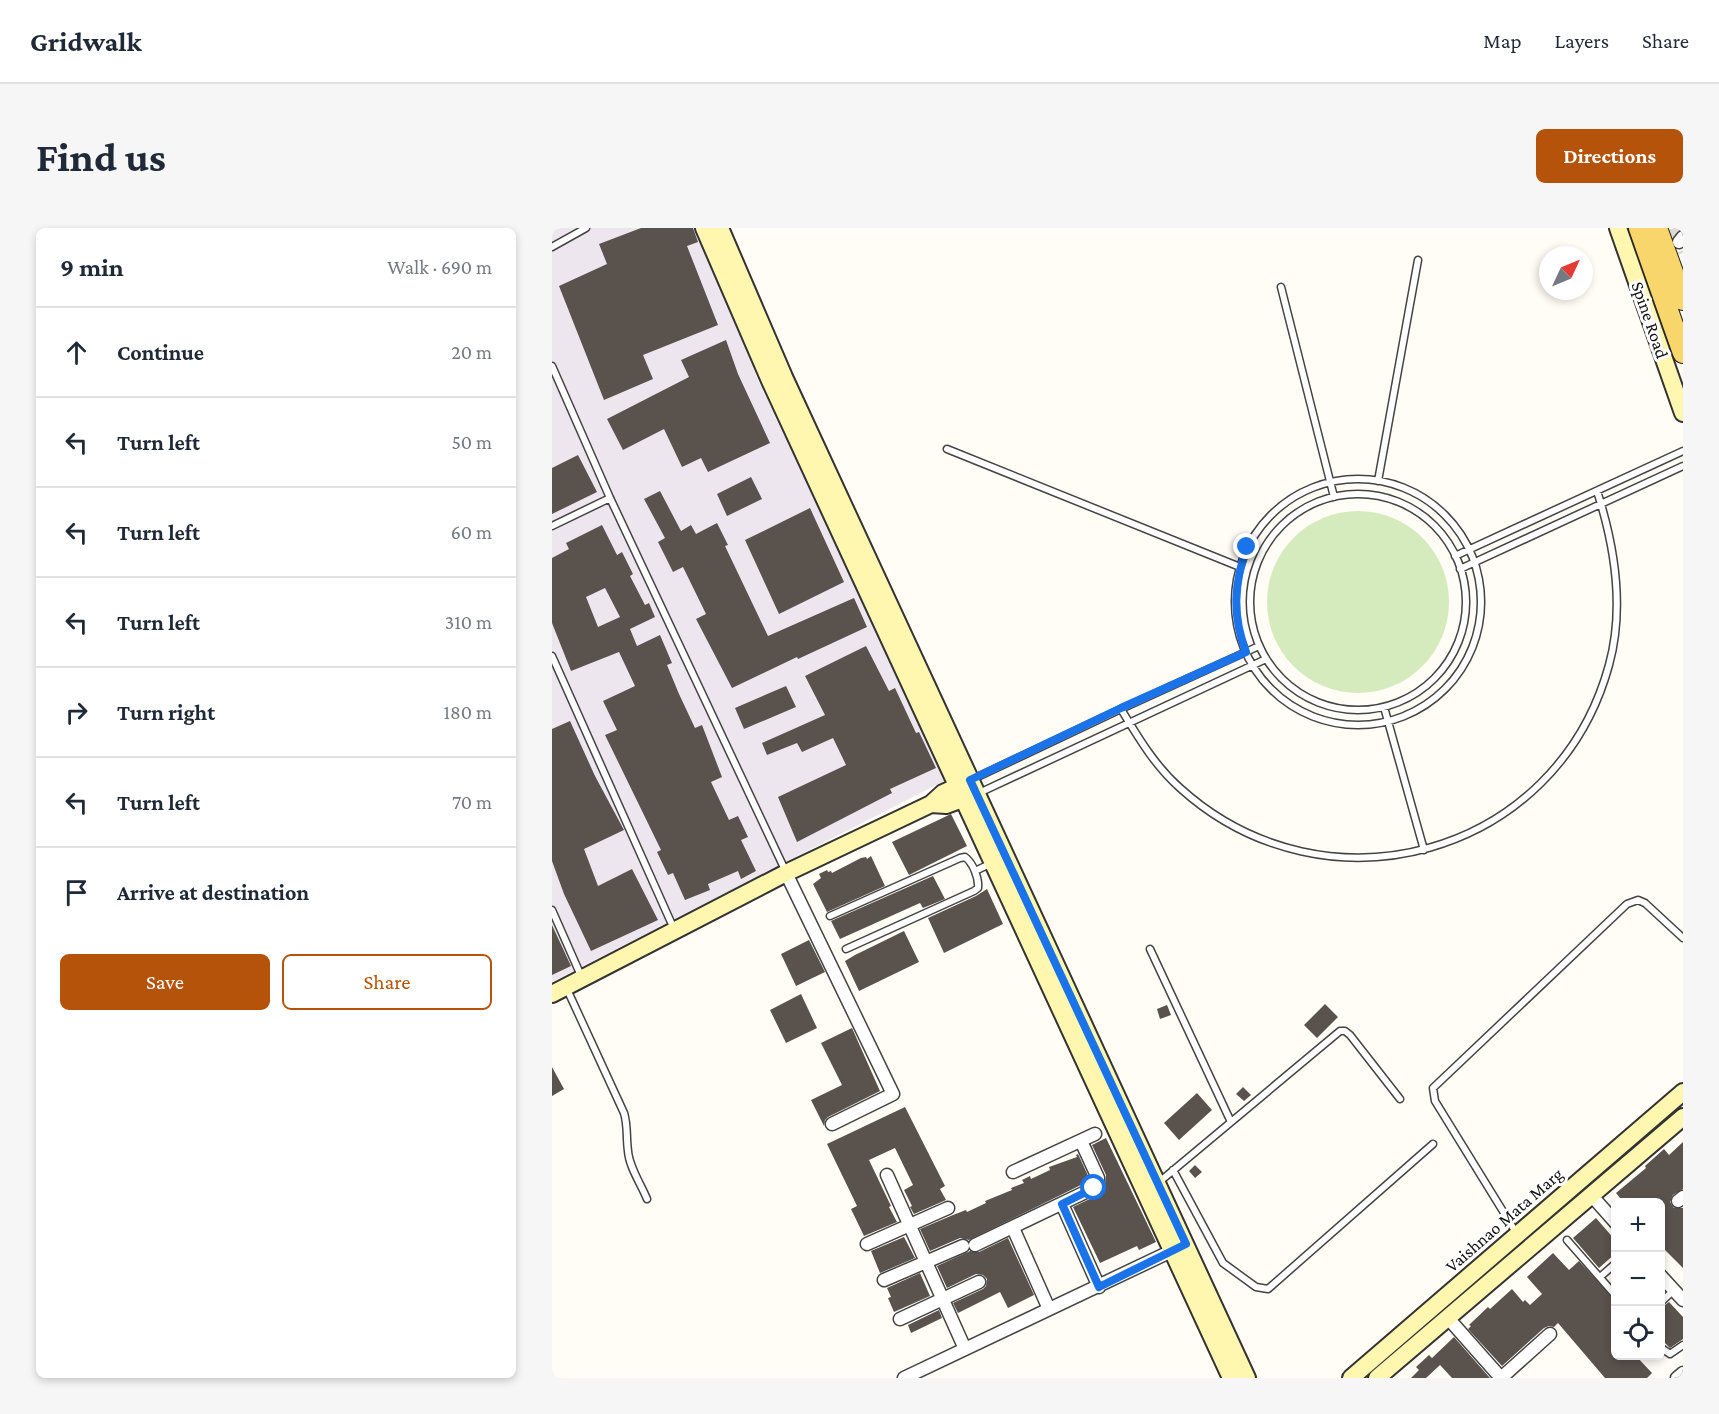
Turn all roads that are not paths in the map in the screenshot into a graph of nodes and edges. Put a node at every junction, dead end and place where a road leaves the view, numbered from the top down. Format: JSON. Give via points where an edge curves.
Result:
{"nodes":[{"id":1,"x":586,"y":228,"type":"edge"},
{"id":2,"x":704,"y":228,"type":"edge"},
{"id":3,"x":720,"y":228,"type":"edge"},
{"id":4,"x":1618,"y":228,"type":"edge"},
{"id":5,"x":1639,"y":228,"type":"edge"},
{"id":6,"x":1657,"y":228,"type":"edge"},
{"id":7,"x":552,"y":247,"type":"edge"},
{"id":8,"x":1418,"y":260,"type":"dead end"},
{"id":9,"x":1281,"y":287,"type":"dead end"},
{"id":10,"x":1683,"y":300,"type":"edge"},
{"id":11,"x":1683,"y":352,"type":"edge"},
{"id":12,"x":552,"y":366,"type":"edge"},
{"id":13,"x":1683,"y":412,"type":"edge"},
{"id":14,"x":947,"y":449,"type":"dead end"},
{"id":15,"x":1683,"y":451,"type":"edge"},
{"id":16,"x":1683,"y":466,"type":"edge"},
{"id":17,"x":1378,"y":481,"type":"junction"},
{"id":18,"x":1330,"y":482,"type":"junction"},
{"id":19,"x":1597,"y":491,"type":"junction"},
{"id":20,"x":1334,"y":497,"type":"junction"},
{"id":21,"x":610,"y":498,"type":"junction"},
{"id":22,"x":1601,"y":503,"type":"junction"},
{"id":23,"x":552,"y":526,"type":"edge"},
{"id":24,"x":1470,"y":550,"type":"junction"},
{"id":25,"x":1455,"y":556,"type":"junction"},
{"id":26,"x":1475,"y":563,"type":"junction"},
{"id":27,"x":1240,"y":567,"type":"junction"},
{"id":28,"x":1460,"y":568,"type":"junction"},
{"id":29,"x":1259,"y":646,"type":"junction"},
{"id":30,"x":1246,"y":652,"type":"junction"},
{"id":31,"x":552,"y":656,"type":"edge"},
{"id":32,"x":1266,"y":659,"type":"junction"},
{"id":33,"x":1253,"y":665,"type":"junction"},
{"id":34,"x":1384,"y":707,"type":"junction"},
{"id":35,"x":1121,"y":708,"type":"junction"},
{"id":36,"x":1387,"y":722,"type":"junction"},
{"id":37,"x":1129,"y":723,"type":"junction"},
{"id":38,"x":967,"y":790,"type":"junction"},
{"id":39,"x":1424,"y":850,"type":"junction"},
{"id":40,"x":992,"y":863,"type":"junction"},
{"id":41,"x":975,"y":872,"type":"junction"},
{"id":42,"x":786,"y":873,"type":"junction"},
{"id":43,"x":552,"y":910,"type":"edge"},
{"id":44,"x":830,"y":916,"type":"dead end"},
{"id":45,"x":675,"y":932,"type":"junction"},
{"id":46,"x":1683,"y":938,"type":"edge"},
{"id":47,"x":846,"y":949,"type":"dead end"},
{"id":48,"x":1150,"y":949,"type":"dead end"},
{"id":49,"x":582,"y":978,"type":"junction"},
{"id":50,"x":559,"y":991,"type":"edge"},
{"id":51,"x":1683,"y":1092,"type":"edge"},
{"id":52,"x":1401,"y":1099,"type":"dead end"},
{"id":53,"x":1683,"y":1117,"type":"edge"},
{"id":54,"x":1231,"y":1122,"type":"junction"},
{"id":55,"x":832,"y":1124,"type":"dead end"},
{"id":56,"x":1095,"y":1134,"type":"dead end"},
{"id":57,"x":1081,"y":1141,"type":"junction"},
{"id":58,"x":1433,"y":1144,"type":"dead end"},
{"id":59,"x":1173,"y":1170,"type":"junction"},
{"id":60,"x":1013,"y":1172,"type":"dead end"},
{"id":61,"x":887,"y":1175,"type":"dead end"},
{"id":62,"x":1158,"y":1183,"type":"junction"},
{"id":63,"x":1592,"y":1196,"type":"junction"},
{"id":64,"x":648,"y":1199,"type":"dead end"},
{"id":65,"x":1062,"y":1204,"type":"junction"},
{"id":66,"x":948,"y":1208,"type":"dead end"},
{"id":67,"x":1611,"y":1217,"type":"edge"},
{"id":68,"x":910,"y":1226,"type":"junction"},
{"id":69,"x":1013,"y":1228,"type":"junction"},
{"id":70,"x":1518,"y":1234,"type":"junction"},
{"id":71,"x":1567,"y":1240,"type":"dead end"},
{"id":72,"x":867,"y":1244,"type":"dead end"},
{"id":73,"x":1179,"y":1248,"type":"junction"},
{"id":74,"x":926,"y":1260,"type":"junction"},
{"id":75,"x":1611,"y":1268,"type":"edge"},
{"id":76,"x":1600,"y":1278,"type":"junction"},
{"id":77,"x":884,"y":1280,"type":"dead end"},
{"id":78,"x":1665,"y":1280,"type":"edge"},
{"id":79,"x":979,"y":1282,"type":"dead end"},
{"id":80,"x":1099,"y":1287,"type":"junction"},
{"id":81,"x":1611,"y":1290,"type":"edge"},
{"id":82,"x":1679,"y":1295,"type":"edge"},
{"id":83,"x":943,"y":1298,"type":"junction"},
{"id":84,"x":1665,"y":1301,"type":"edge"},
{"id":85,"x":1048,"y":1309,"type":"junction"},
{"id":86,"x":1448,"y":1318,"type":"junction"},
{"id":87,"x":900,"y":1319,"type":"dead end"},
{"id":88,"x":1550,"y":1334,"type":"dead end"},
{"id":89,"x":1683,"y":1345,"type":"edge"},
{"id":90,"x":965,"y":1349,"type":"junction"},
{"id":91,"x":1665,"y":1350,"type":"edge"},
{"id":92,"x":1683,"y":1373,"type":"edge"},
{"id":93,"x":1387,"y":1375,"type":"edge"},
{"id":94,"x":904,"y":1378,"type":"edge"},
{"id":95,"x":1231,"y":1378,"type":"edge"},
{"id":96,"x":1247,"y":1378,"type":"edge"},
{"id":97,"x":1351,"y":1378,"type":"edge"},
{"id":98,"x":1501,"y":1378,"type":"edge"},
{"id":99,"x":1677,"y":1378,"type":"edge"}],
"edges":[{"from":1,"to":7,"type":"lane"},
{"from":2,"to":38,"type":"street","via":[[776,393]]},
{"from":3,"to":38,"type":"street"},
{"from":4,"to":13,"type":"street","name":"Spine Road"},
{"from":5,"to":11,"type":"main road","name":"Spine Road"},
{"from":6,"to":10,"type":"main road","name":"Spine Road"},
{"from":8,"to":17,"type":"lane"},
{"from":9,"to":18,"type":"lane"},
{"from":12,"to":21,"type":"lane"},
{"from":14,"to":27,"type":"lane"},
{"from":15,"to":19,"type":"lane"},
{"from":16,"to":22,"type":"lane"},
{"from":17,"to":18,"type":"lane"},
{"from":17,"to":24,"type":"lane","via":[[1431,503]]},
{"from":18,"to":20,"type":"lane"},
{"from":18,"to":27,"type":"lane","via":[[1308,489],[1274,511],[1247,547]]},
{"from":19,"to":22,"type":"lane"},
{"from":19,"to":24,"type":"lane"},
{"from":20,"to":25,"type":"lane","via":[[1370,495],[1406,505],[1436,528]]},
{"from":20,"to":29,"type":"lane","via":[[1298,512],[1270,538],[1261,554],[1254,571],[1250,609]]},
{"from":21,"to":23,"type":"lane"},
{"from":21,"to":42,"type":"lane"},
{"from":22,"to":26,"type":"lane"},
{"from":22,"to":39,"type":"lane","via":[[1614,556],[1617,610],[1610,664],[1591,714],[1562,760],[1525,799],[1480,829]]},
{"from":24,"to":25,"type":"lane"},
{"from":24,"to":26,"type":"lane"},
{"from":25,"to":28,"type":"lane"},
{"from":26,"to":28,"type":"lane"},
{"from":26,"to":36,"type":"lane","via":[[1480,616],[1468,657],[1443,692],[1426,705]]},
{"from":27,"to":30,"type":"lane","via":[[1235,607]]},
{"from":28,"to":34,"type":"lane","via":[[1466,596],[1465,615],[1455,651],[1433,681],[1418,693]]},
{"from":29,"to":30,"type":"lane"},
{"from":29,"to":32,"type":"lane"},
{"from":30,"to":33,"type":"lane"},
{"from":30,"to":35,"type":"lane"},
{"from":31,"to":45,"type":"lane"},
{"from":32,"to":33,"type":"lane"},
{"from":32,"to":34,"type":"lane","via":[[1294,689],[1310,699],[1346,710]]},
{"from":33,"to":36,"type":"lane","via":[[1269,687],[1304,712],[1344,724]]},
{"from":33,"to":37,"type":"lane"},
{"from":34,"to":36,"type":"lane"},
{"from":35,"to":37,"type":"lane"},
{"from":35,"to":38,"type":"lane"},
{"from":36,"to":39,"type":"lane"},
{"from":37,"to":38,"type":"lane"},
{"from":37,"to":39,"type":"lane","via":[[1143,746],[1179,787],[1245,833],[1323,856],[1377,858]]},
{"from":38,"to":40,"type":"street"},
{"from":38,"to":42,"type":"street","via":[[943,792],[931,804]]},
{"from":38,"to":62,"type":"street"},
{"from":40,"to":41,"type":"lane"},
{"from":40,"to":73,"type":"street"},
{"from":41,"to":44,"type":"lane","via":[[966,857],[960,858]]},
{"from":41,"to":47,"type":"lane","via":[[979,882],[974,891]]},
{"from":42,"to":45,"type":"street"},
{"from":42,"to":55,"type":"street","via":[[893,1094]]},
{"from":43,"to":49,"type":"lane"},
{"from":45,"to":49,"type":"street"},
{"from":46,"to":70,"type":"lane","via":[[1645,903],[1638,900],[1627,904],[1433,1088],[1435,1101]]},
{"from":48,"to":54,"type":"lane"},
{"from":49,"to":50,"type":"street"},
{"from":50,"to":64,"type":"lane","via":[[624,1113],[630,1161]]},
{"from":51,"to":70,"type":"street","name":"Vaishnao Mata Marg"},
{"from":52,"to":54,"type":"lane","via":[[1350,1035],[1340,1031]]},
{"from":53,"to":63,"type":"street","name":"Vaishnao Mata Marg"},
{"from":54,"to":59,"type":"lane"},
{"from":56,"to":57,"type":"street"},
{"from":57,"to":60,"type":"street"},
{"from":57,"to":65,"type":"street","via":[[1098,1183]]},
{"from":58,"to":59,"type":"lane","via":[[1268,1289],[1256,1287],[1223,1263]]},
{"from":59,"to":62,"type":"lane"},
{"from":61,"to":68,"type":"street"},
{"from":62,"to":73,"type":"street"},
{"from":63,"to":67,"type":"street"},
{"from":63,"to":86,"type":"street","name":"Vaishnao Mata Marg"},
{"from":65,"to":69,"type":"street"},
{"from":65,"to":80,"type":"street"},
{"from":66,"to":68,"type":"street"},
{"from":68,"to":72,"type":"street"},
{"from":68,"to":74,"type":"street"},
{"from":69,"to":74,"type":"street"},
{"from":69,"to":85,"type":"street"},
{"from":70,"to":97,"type":"street","name":"Vaishnao Mata Marg"},
{"from":71,"to":76,"type":"lane"},
{"from":73,"to":80,"type":"street"},
{"from":73,"to":95,"type":"street"},
{"from":73,"to":96,"type":"street"},
{"from":74,"to":77,"type":"street"},
{"from":74,"to":83,"type":"street"},
{"from":75,"to":76,"type":"lane"},
{"from":76,"to":81,"type":"lane"},
{"from":78,"to":82,"type":"street"},
{"from":79,"to":83,"type":"street"},
{"from":80,"to":85,"type":"street"},
{"from":82,"to":84,"type":"lane"},
{"from":83,"to":87,"type":"street"},
{"from":83,"to":90,"type":"street"},
{"from":85,"to":90,"type":"street"},
{"from":86,"to":93,"type":"street","name":"Vaishnao Mata Marg"},
{"from":86,"to":98,"type":"street"},
{"from":88,"to":98,"type":"street"},
{"from":89,"to":91,"type":"lane","via":[[1670,1354]]},
{"from":90,"to":94,"type":"street"},
{"from":92,"to":99,"type":"street"}]}
